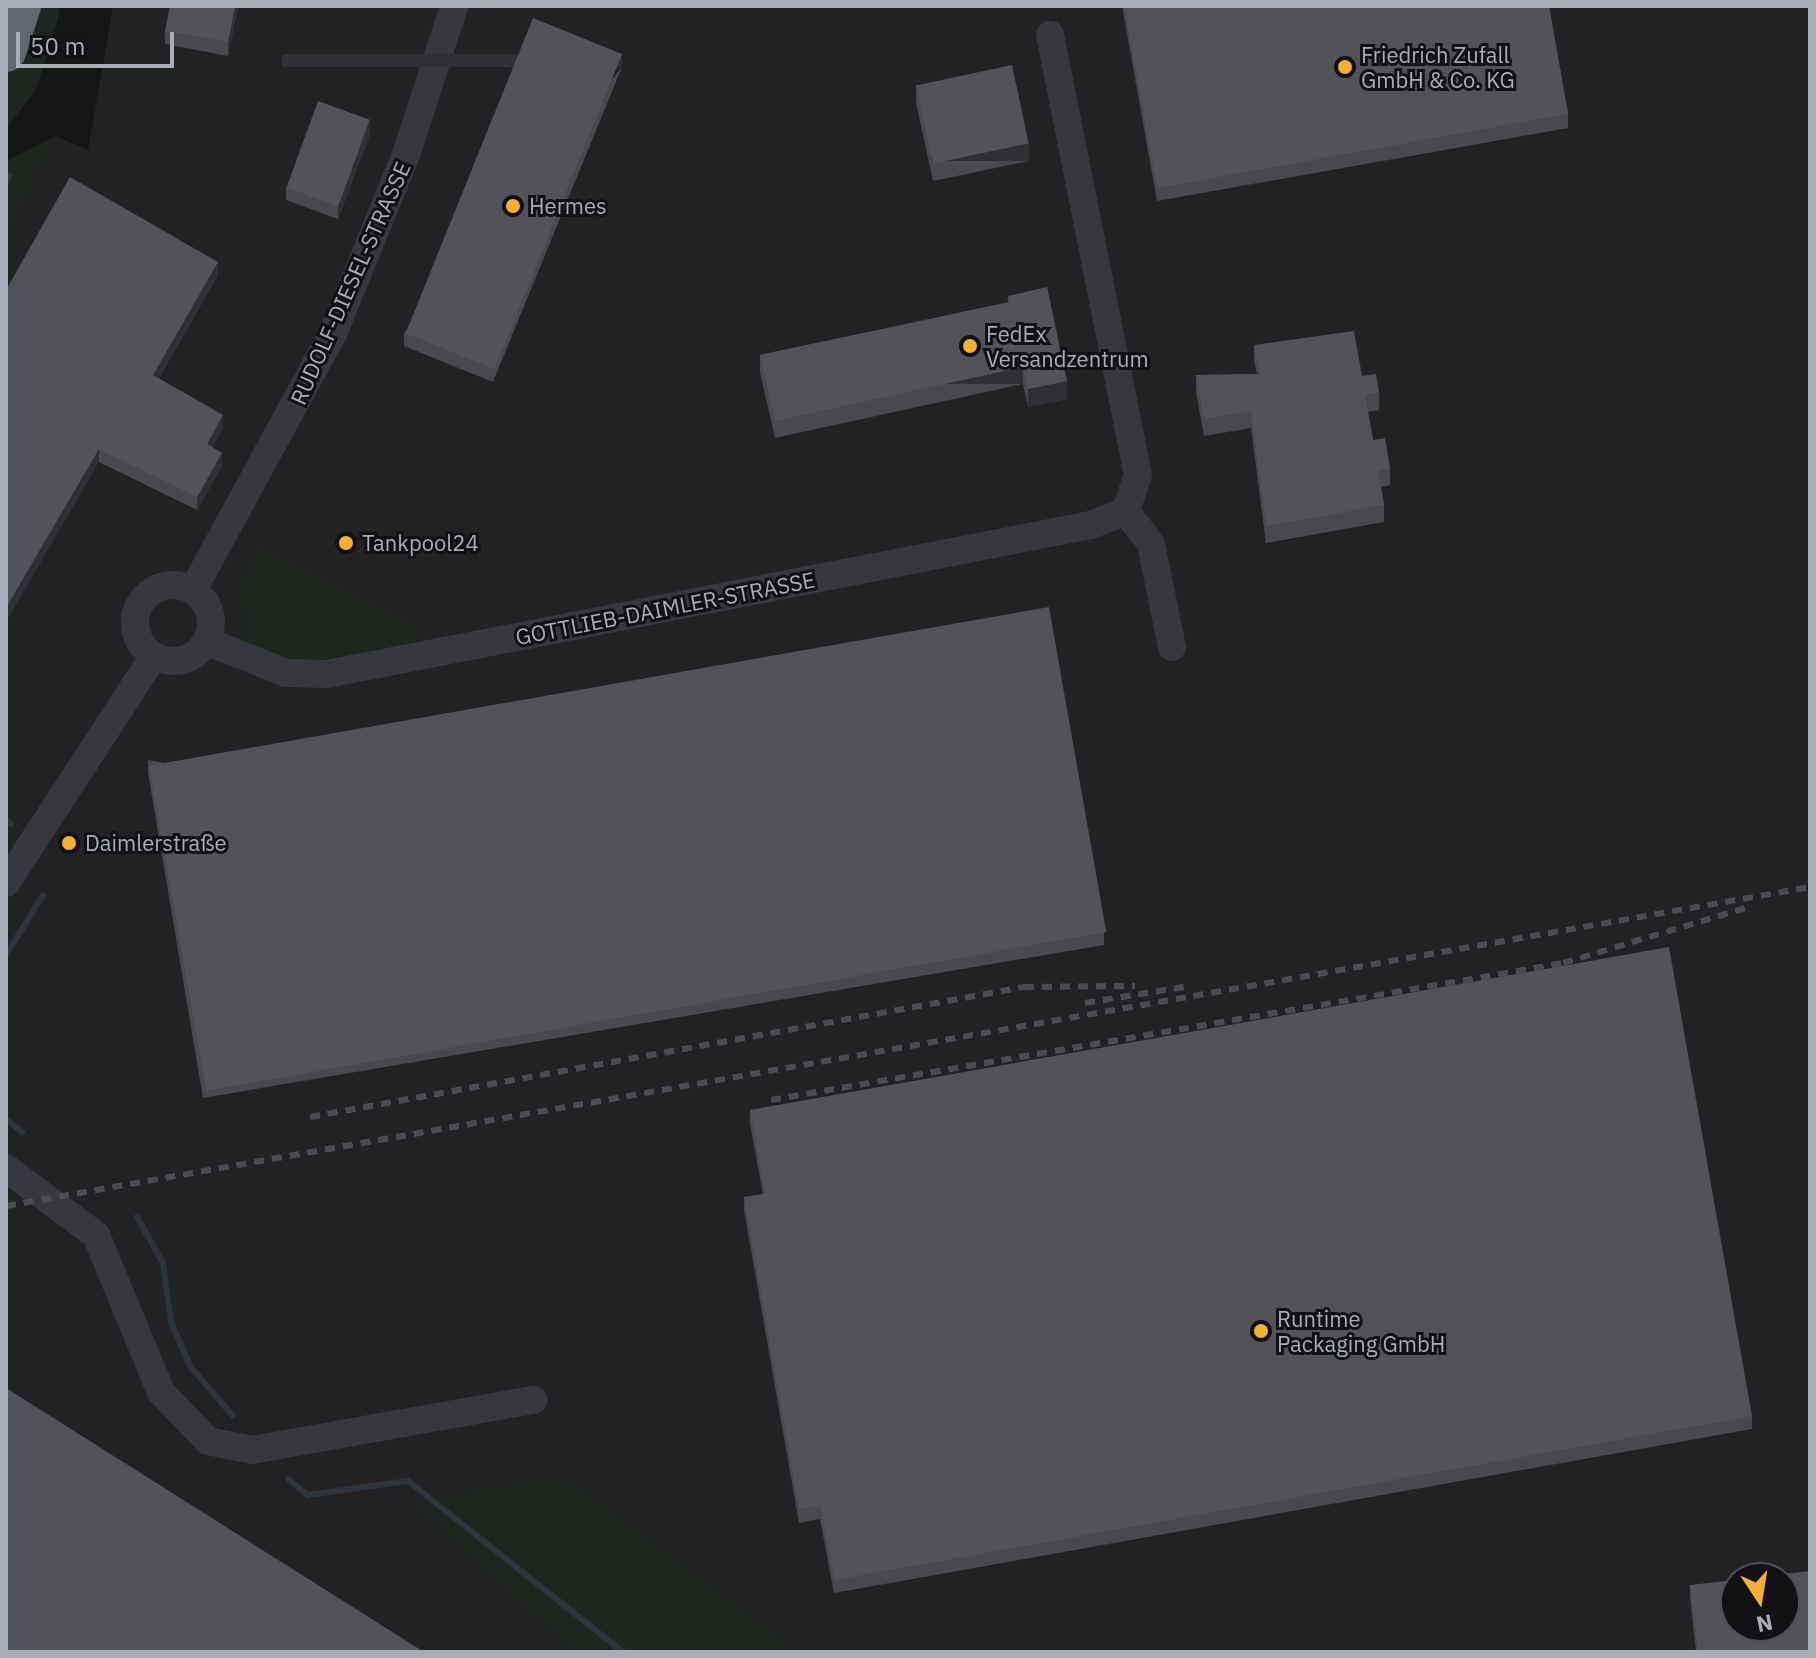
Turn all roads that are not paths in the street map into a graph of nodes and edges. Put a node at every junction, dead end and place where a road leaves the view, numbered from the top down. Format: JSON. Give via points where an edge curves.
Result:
{"nodes":[{"id":1,"x":21,"y":6,"type":"edge"},
{"id":2,"x":454,"y":6,"type":"edge"},
{"id":3,"x":1050,"y":35,"type":"dead end"},
{"id":4,"x":6,"y":52,"type":"edge"},
{"id":5,"x":1126,"y":511,"type":"junction"},
{"id":6,"x":193,"y":590,"type":"junction"},
{"id":7,"x":206,"y":641,"type":"junction"},
{"id":8,"x":1172,"y":647,"type":"dead end"},
{"id":9,"x":154,"y":656,"type":"junction"},
{"id":10,"x":6,"y":883,"type":"edge"},
{"id":11,"x":6,"y":1168,"type":"edge"},
{"id":12,"x":534,"y":1400,"type":"dead end"}],
"edges":[{"from":1,"to":4,"type":"highway"},
{"from":2,"to":6,"type":"street","name":"RUDOLF-DIESEL-STRASSE","via":[[406,155],[334,331]]},
{"from":3,"to":5,"type":"street","via":[[1138,475]]},
{"from":5,"to":7,"type":"street","name":"GOTTLIEB-DAIMLER-STRASSE","via":[[1077,528],[327,674],[286,673]]},
{"from":5,"to":8,"type":"street","via":[[1151,544]]},
{"from":6,"to":7,"type":"street","via":[[210,613]]},
{"from":6,"to":9,"type":"street","via":[[158,588],[140,603],[135,627]]},
{"from":7,"to":9,"type":"street","via":[[183,659]]},
{"from":9,"to":10,"type":"street"},
{"from":11,"to":12,"type":"street","via":[[96,1235],[161,1392],[208,1441],[252,1450]]}]}
